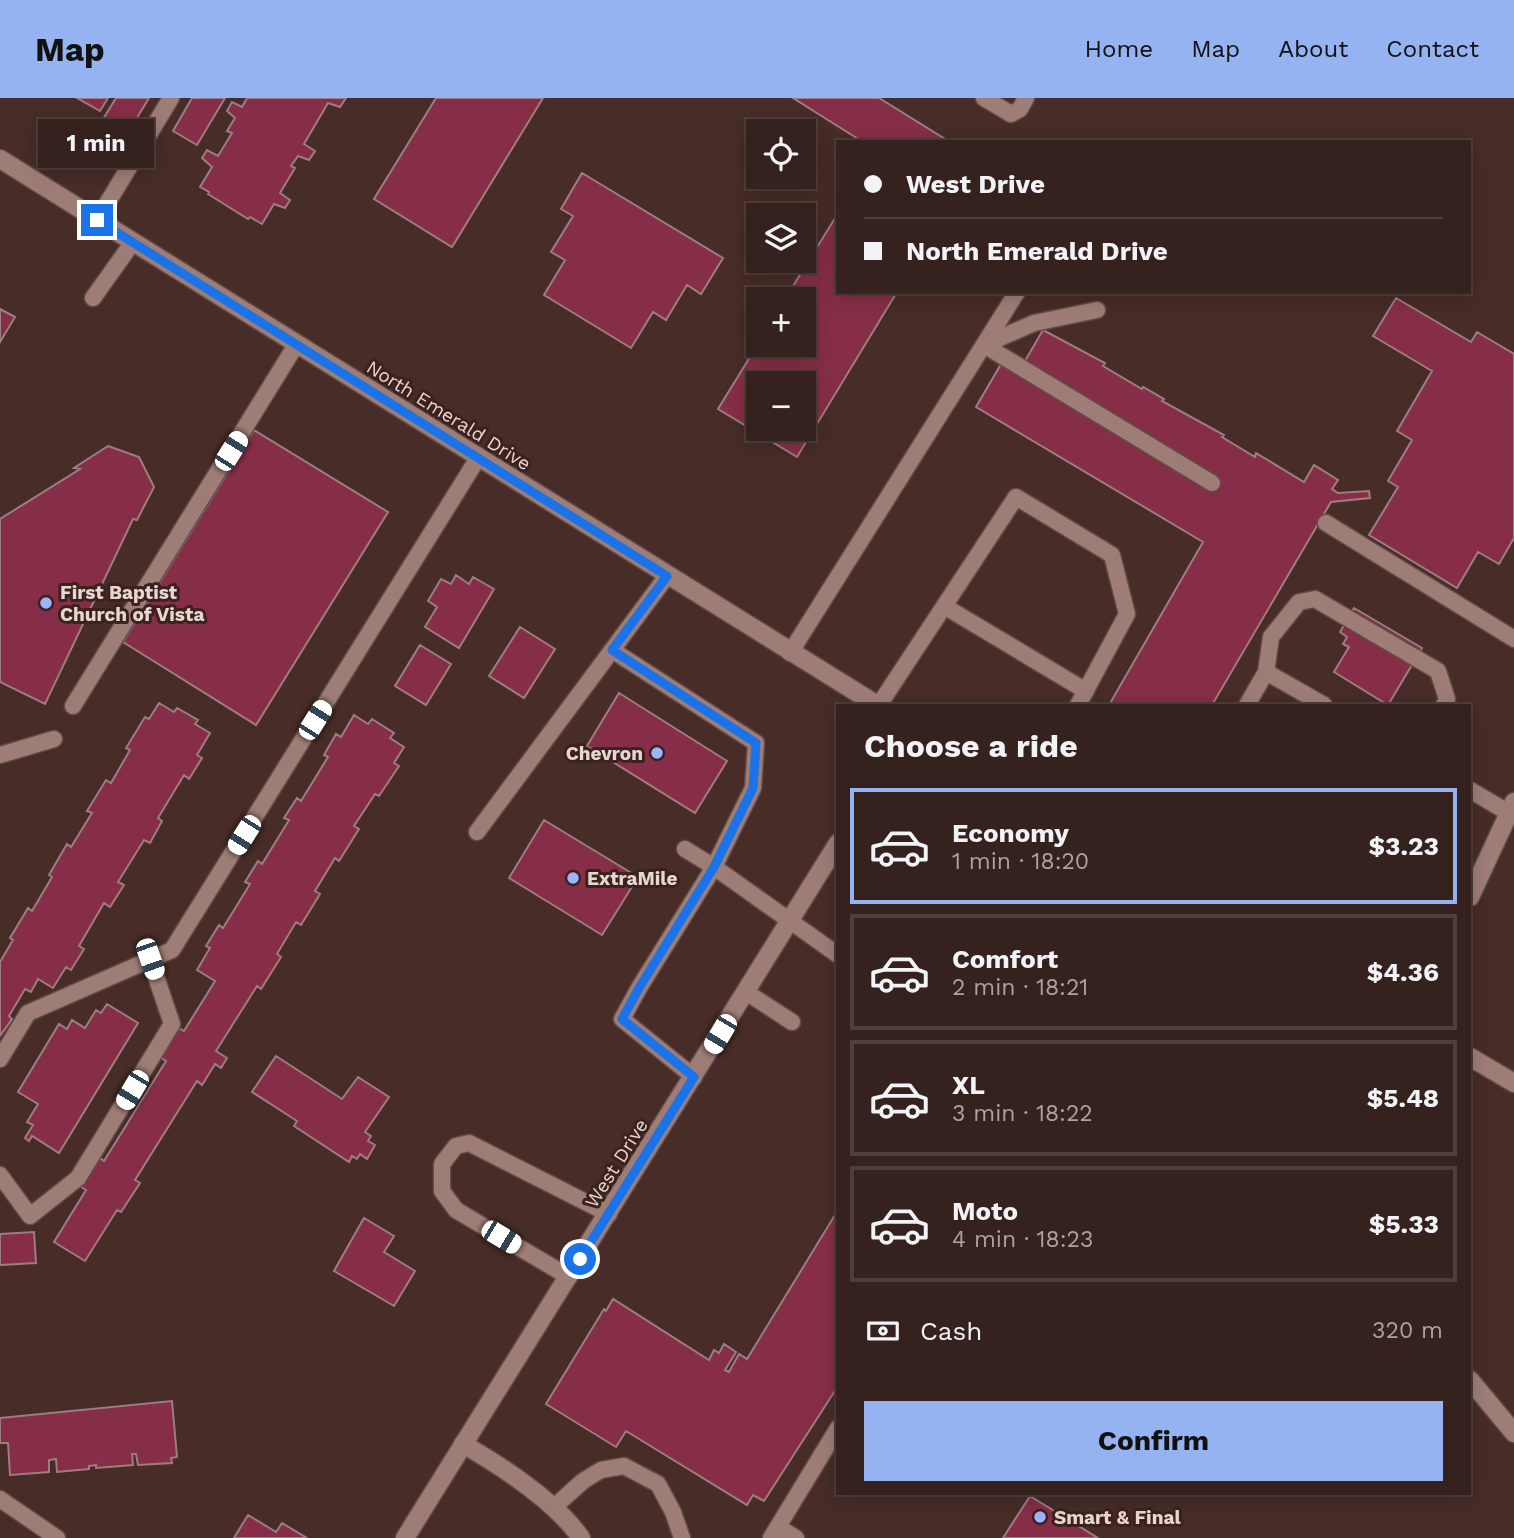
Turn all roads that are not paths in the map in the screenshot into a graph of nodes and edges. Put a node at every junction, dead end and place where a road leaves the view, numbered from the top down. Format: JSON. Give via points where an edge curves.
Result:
{"nodes":[{"id":1,"x":171,"y":98,"type":"edge"},
{"id":2,"x":984,"y":98,"type":"edge"},
{"id":3,"x":1026,"y":98,"type":"edge"},
{"id":4,"x":0,"y":159,"type":"edge"},
{"id":5,"x":97,"y":220,"type":"junction"},
{"id":6,"x":133,"y":242,"type":"junction"},
{"id":7,"x":1016,"y":294,"type":"edge"},
{"id":8,"x":93,"y":298,"type":"dead end"},
{"id":9,"x":1097,"y":310,"type":"dead end"},
{"id":10,"x":296,"y":345,"type":"junction"},
{"id":11,"x":984,"y":345,"type":"junction"},
{"id":12,"x":478,"y":458,"type":"junction"},
{"id":13,"x":1212,"y":483,"type":"dead end"},
{"id":14,"x":1326,"y":523,"type":"dead end"},
{"id":15,"x":667,"y":576,"type":"junction"},
{"id":16,"x":944,"y":606,"type":"junction"},
{"id":17,"x":1514,"y":639,"type":"edge"},
{"id":18,"x":612,"y":650,"type":"junction"},
{"id":19,"x":790,"y":653,"type":"junction"},
{"id":20,"x":1266,"y":672,"type":"junction"},
{"id":21,"x":1082,"y":698,"type":"edge"},
{"id":22,"x":876,"y":704,"type":"edge"},
{"id":23,"x":879,"y":704,"type":"edge"},
{"id":24,"x":1248,"y":704,"type":"edge"},
{"id":25,"x":1322,"y":704,"type":"edge"},
{"id":26,"x":1444,"y":704,"type":"edge"},
{"id":27,"x":73,"y":706,"type":"dead end"},
{"id":28,"x":54,"y":739,"type":"dead end"},
{"id":29,"x":0,"y":755,"type":"edge"},
{"id":30,"x":1471,"y":790,"type":"edge"},
{"id":31,"x":1511,"y":807,"type":"edge"},
{"id":32,"x":477,"y":832,"type":"dead end"},
{"id":33,"x":836,"y":846,"type":"edge"},
{"id":34,"x":685,"y":849,"type":"dead end"},
{"id":35,"x":714,"y":867,"type":"junction"},
{"id":36,"x":1471,"y":895,"type":"edge"},
{"id":37,"x":790,"y":920,"type":"junction"},
{"id":38,"x":836,"y":954,"type":"edge"},
{"id":39,"x":150,"y":959,"type":"junction"},
{"id":40,"x":746,"y":992,"type":"junction"},
{"id":41,"x":792,"y":1022,"type":"dead end"},
{"id":42,"x":1471,"y":1058,"type":"edge"},
{"id":43,"x":0,"y":1059,"type":"edge"},
{"id":44,"x":694,"y":1077,"type":"junction"},
{"id":45,"x":1514,"y":1083,"type":"edge"},
{"id":46,"x":0,"y":1175,"type":"edge"},
{"id":47,"x":609,"y":1214,"type":"junction"},
{"id":48,"x":569,"y":1277,"type":"junction"},
{"id":49,"x":1471,"y":1381,"type":"edge"},
{"id":50,"x":836,"y":1431,"type":"edge"},
{"id":51,"x":1514,"y":1433,"type":"edge"},
{"id":52,"x":463,"y":1444,"type":"junction"},
{"id":53,"x":0,"y":1499,"type":"edge"},
{"id":54,"x":553,"y":1508,"type":"junction"},
{"id":55,"x":775,"y":1533,"type":"edge"},
{"id":56,"x":57,"y":1538,"type":"edge"},
{"id":57,"x":405,"y":1538,"type":"edge"},
{"id":58,"x":581,"y":1538,"type":"edge"},
{"id":59,"x":682,"y":1538,"type":"edge"},
{"id":60,"x":796,"y":1538,"type":"edge"}],
"edges":[{"from":1,"to":5,"type":"lane"},
{"from":2,"to":3,"type":"lane","via":[[1011,114]]},
{"from":4,"to":5,"type":"main road","name":"North Emerald Drive"},
{"from":5,"to":6,"type":"main road","name":"North Emerald Drive"},
{"from":6,"to":8,"type":"lane"},
{"from":6,"to":10,"type":"main road","name":"North Emerald Drive"},
{"from":7,"to":11,"type":"lane"},
{"from":9,"to":11,"type":"lane","via":[[1034,323]]},
{"from":10,"to":12,"type":"main road","name":"North Emerald Drive"},
{"from":10,"to":27,"type":"lane"},
{"from":11,"to":13,"type":"lane"},
{"from":11,"to":19,"type":"lane"},
{"from":12,"to":15,"type":"main road","name":"North Emerald Drive"},
{"from":12,"to":39,"type":"lane","via":[[172,950]]},
{"from":14,"to":17,"type":"lane"},
{"from":15,"to":18,"type":"lane"},
{"from":15,"to":19,"type":"main road","name":"North Emerald Drive"},
{"from":16,"to":21,"type":"lane"},
{"from":16,"to":21,"type":"lane","via":[[1016,497],[1112,555],[1127,614]]},
{"from":16,"to":23,"type":"lane"},
{"from":18,"to":32,"type":"lane"},
{"from":18,"to":35,"type":"lane","via":[[756,743],[753,788]]},
{"from":19,"to":22,"type":"main road","name":"North Emerald Drive"},
{"from":20,"to":24,"type":"lane"},
{"from":20,"to":25,"type":"lane"},
{"from":20,"to":26,"type":"lane","via":[[1271,637],[1299,602],[1315,599],[1438,671]]},
{"from":28,"to":29,"type":"lane"},
{"from":30,"to":31,"type":"lane"},
{"from":31,"to":36,"type":"main road"},
{"from":33,"to":37,"type":"main road","name":"West Drive"},
{"from":34,"to":35,"type":"lane"},
{"from":35,"to":37,"type":"lane"},
{"from":35,"to":44,"type":"lane","via":[[622,1019]]},
{"from":37,"to":38,"type":"lane"},
{"from":37,"to":40,"type":"main road","name":"West Drive"},
{"from":39,"to":43,"type":"lane","via":[[28,1013]]},
{"from":39,"to":46,"type":"lane","via":[[172,1024],[78,1178],[30,1216]]},
{"from":40,"to":41,"type":"lane"},
{"from":40,"to":44,"type":"main road","name":"West Drive"},
{"from":42,"to":45,"type":"main road"},
{"from":44,"to":47,"type":"main road","name":"West Drive"},
{"from":47,"to":48,"type":"main road","name":"West Drive"},
{"from":47,"to":48,"type":"lane","via":[[469,1143],[456,1146],[442,1164],[442,1191],[456,1210]]},
{"from":48,"to":52,"type":"main road","name":"West Drive"},
{"from":49,"to":51,"type":"main road"},
{"from":50,"to":55,"type":"lane"},
{"from":52,"to":54,"type":"main road","via":[[499,1465]]},
{"from":52,"to":57,"type":"main road","name":"West Drive"},
{"from":53,"to":56,"type":"lane"},
{"from":54,"to":58,"type":"main road"},
{"from":54,"to":59,"type":"lane","via":[[583,1480],[601,1470],[624,1466],[658,1484]]},
{"from":55,"to":60,"type":"lane"}]}
